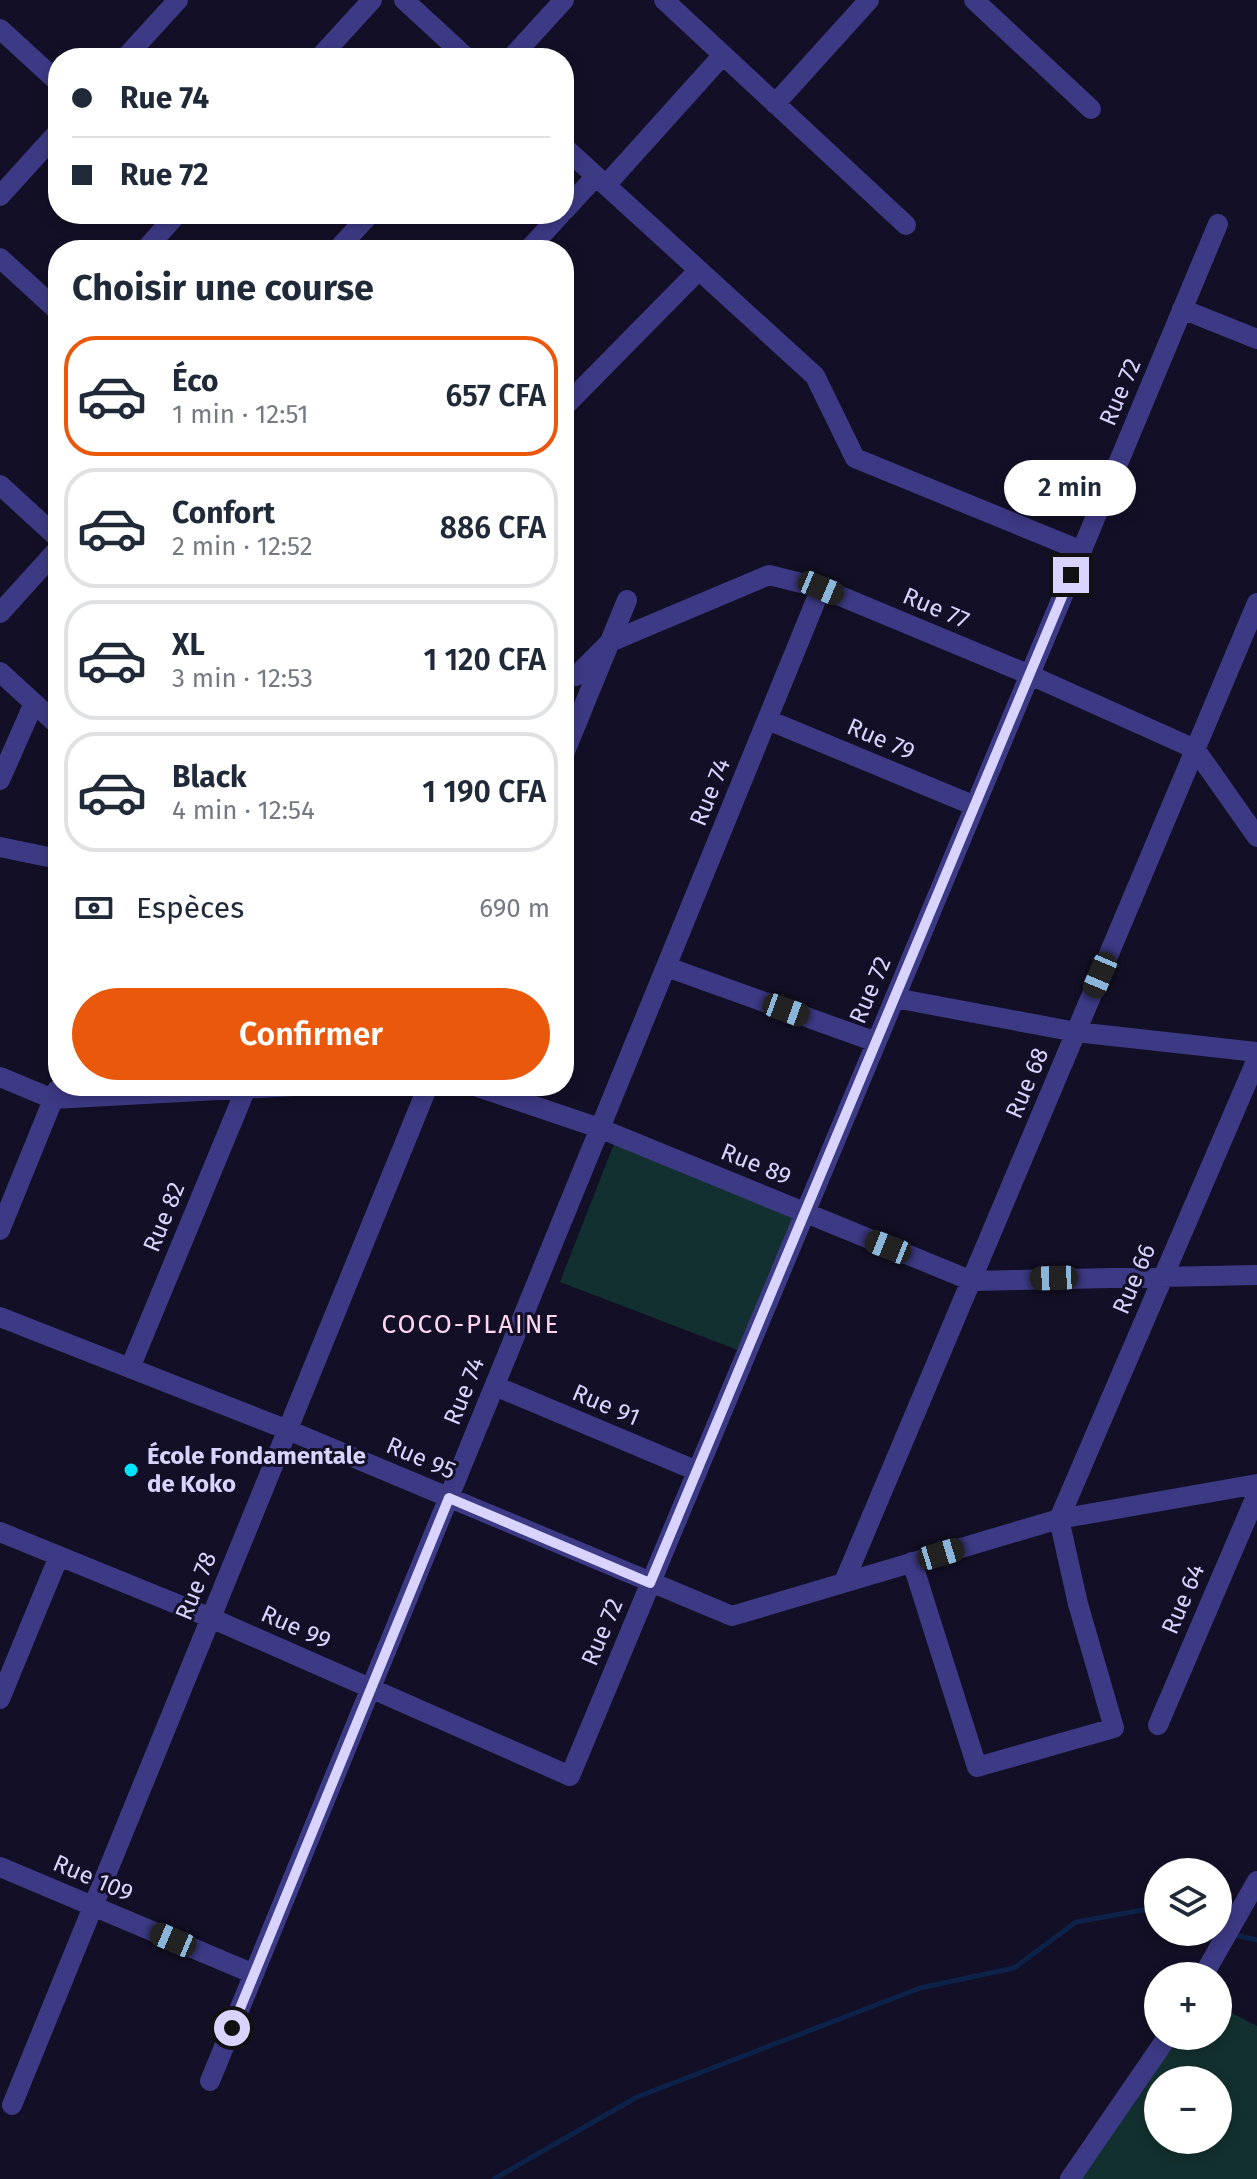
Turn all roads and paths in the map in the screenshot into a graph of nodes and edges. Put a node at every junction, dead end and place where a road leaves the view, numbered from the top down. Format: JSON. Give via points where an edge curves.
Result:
{"nodes":[{"id":1,"x":372,"y":0,"type":"edge"},
{"id":2,"x":404,"y":0,"type":"edge"},
{"id":3,"x":564,"y":0,"type":"edge"},
{"id":4,"x":664,"y":0,"type":"edge"},
{"id":5,"x":869,"y":0,"type":"edge"},
{"id":6,"x":974,"y":0,"type":"edge"},
{"id":7,"x":176,"y":1,"type":"edge"},
{"id":8,"x":0,"y":29,"type":"edge"},
{"id":9,"x":134,"y":48,"type":"edge"},
{"id":10,"x":328,"y":48,"type":"edge"},
{"id":11,"x":456,"y":48,"type":"edge"},
{"id":12,"x":520,"y":48,"type":"edge"},
{"id":13,"x":723,"y":55,"type":"junction"},
{"id":14,"x":48,"y":73,"type":"edge"},
{"id":15,"x":775,"y":104,"type":"junction"},
{"id":16,"x":1091,"y":109,"type":"dead end"},
{"id":17,"x":48,"y":143,"type":"edge"},
{"id":18,"x":574,"y":156,"type":"edge"},
{"id":19,"x":601,"y":180,"type":"junction"},
{"id":20,"x":0,"y":196,"type":"edge"},
{"id":21,"x":574,"y":202,"type":"edge"},
{"id":22,"x":168,"y":224,"type":"edge"},
{"id":23,"x":361,"y":224,"type":"edge"},
{"id":24,"x":551,"y":224,"type":"edge"},
{"id":25,"x":1218,"y":224,"type":"dead end"},
{"id":26,"x":906,"y":225,"type":"dead end"},
{"id":27,"x":154,"y":240,"type":"edge"},
{"id":28,"x":346,"y":240,"type":"edge"},
{"id":29,"x":537,"y":240,"type":"edge"},
{"id":30,"x":0,"y":258,"type":"edge"},
{"id":31,"x":699,"y":270,"type":"junction"},
{"id":32,"x":48,"y":302,"type":"edge"},
{"id":33,"x":1182,"y":309,"type":"junction"},
{"id":34,"x":1257,"y":339,"type":"edge"},
{"id":35,"x":574,"y":397,"type":"edge"},
{"id":36,"x":0,"y":485,"type":"edge"},
{"id":37,"x":48,"y":529,"type":"edge"},
{"id":38,"x":1082,"y":551,"type":"junction"},
{"id":39,"x":48,"y":560,"type":"edge"},
{"id":40,"x":821,"y":588,"type":"junction"},
{"id":41,"x":627,"y":600,"type":"dead end"},
{"id":42,"x":1257,"y":603,"type":"edge"},
{"id":43,"x":0,"y":613,"type":"edge"},
{"id":44,"x":610,"y":642,"type":"junction"},
{"id":45,"x":0,"y":672,"type":"edge"},
{"id":46,"x":1030,"y":675,"type":"junction"},
{"id":47,"x":574,"y":676,"type":"edge"},
{"id":48,"x":34,"y":703,"type":"junction"},
{"id":49,"x":48,"y":716,"type":"edge"},
{"id":50,"x":768,"y":720,"type":"junction"},
{"id":51,"x":574,"y":730,"type":"edge"},
{"id":52,"x":1195,"y":749,"type":"junction"},
{"id":53,"x":0,"y":780,"type":"edge"},
{"id":54,"x":975,"y":806,"type":"junction"},
{"id":55,"x":1257,"y":837,"type":"edge"},
{"id":56,"x":0,"y":847,"type":"edge"},
{"id":57,"x":48,"y":857,"type":"edge"},
{"id":58,"x":667,"y":967,"type":"junction"},
{"id":59,"x":895,"y":998,"type":"junction"},
{"id":60,"x":1076,"y":1032,"type":"junction"},
{"id":61,"x":876,"y":1042,"type":"junction"},
{"id":62,"x":1257,"y":1052,"type":"edge"},
{"id":63,"x":1257,"y":1059,"type":"edge"},
{"id":64,"x":0,"y":1077,"type":"edge"},
{"id":65,"x":48,"y":1091,"type":"edge"},
{"id":66,"x":54,"y":1096,"type":"edge"},
{"id":67,"x":243,"y":1096,"type":"edge"},
{"id":68,"x":424,"y":1096,"type":"edge"},
{"id":69,"x":505,"y":1096,"type":"edge"},
{"id":70,"x":599,"y":1128,"type":"junction"},
{"id":71,"x":805,"y":1213,"type":"junction"},
{"id":72,"x":0,"y":1230,"type":"edge"},
{"id":73,"x":1164,"y":1274,"type":"junction"},
{"id":74,"x":1257,"y":1275,"type":"edge"},
{"id":75,"x":972,"y":1281,"type":"junction"},
{"id":76,"x":0,"y":1317,"type":"edge"},
{"id":77,"x":130,"y":1368,"type":"junction"},
{"id":78,"x":495,"y":1386,"type":"junction"},
{"id":79,"x":288,"y":1430,"type":"junction"},
{"id":80,"x":697,"y":1471,"type":"junction"},
{"id":81,"x":1257,"y":1484,"type":"edge"},
{"id":82,"x":1257,"y":1494,"type":"edge"},
{"id":83,"x":449,"y":1498,"type":"junction"},
{"id":84,"x":1059,"y":1519,"type":"junction"},
{"id":85,"x":0,"y":1532,"type":"edge"},
{"id":86,"x":59,"y":1556,"type":"junction"},
{"id":87,"x":912,"y":1562,"type":"junction"},
{"id":88,"x":844,"y":1582,"type":"junction"},
{"id":89,"x":650,"y":1583,"type":"junction"},
{"id":90,"x":211,"y":1618,"type":"junction"},
{"id":91,"x":371,"y":1688,"type":"junction"},
{"id":92,"x":0,"y":1699,"type":"edge"},
{"id":93,"x":1158,"y":1725,"type":"dead end"},
{"id":94,"x":570,"y":1776,"type":"joint"},
{"id":95,"x":0,"y":1867,"type":"edge"},
{"id":96,"x":1257,"y":1881,"type":"edge"},
{"id":97,"x":93,"y":1906,"type":"junction"},
{"id":98,"x":1211,"y":1962,"type":"edge"},
{"id":99,"x":254,"y":1974,"type":"junction"},
{"id":100,"x":1158,"y":2050,"type":"edge"},
{"id":101,"x":210,"y":2081,"type":"dead end"},
{"id":102,"x":12,"y":2105,"type":"dead end"},
{"id":103,"x":1070,"y":2179,"type":"edge"}],
"edges":[{"from":1,"to":10,"type":"street"},
{"from":2,"to":11,"type":"street"},
{"from":3,"to":12,"type":"street"},
{"from":4,"to":13,"type":"street"},
{"from":5,"to":15,"type":"street"},
{"from":6,"to":16,"type":"street"},
{"from":7,"to":9,"type":"street"},
{"from":8,"to":14,"type":"street"},
{"from":13,"to":15,"type":"street"},
{"from":13,"to":19,"type":"street"},
{"from":15,"to":26,"type":"street"},
{"from":17,"to":20,"type":"street"},
{"from":18,"to":19,"type":"street"},
{"from":19,"to":21,"type":"street"},
{"from":19,"to":31,"type":"street"},
{"from":22,"to":27,"type":"street"},
{"from":23,"to":28,"type":"street"},
{"from":24,"to":29,"type":"street"},
{"from":25,"to":33,"type":"street","name":"Rue 72"},
{"from":30,"to":32,"type":"street"},
{"from":31,"to":35,"type":"street"},
{"from":31,"to":38,"type":"street","via":[[815,376],[855,458]]},
{"from":33,"to":34,"type":"street"},
{"from":33,"to":38,"type":"street","name":"Rue 72"},
{"from":36,"to":37,"type":"street"},
{"from":38,"to":46,"type":"street","name":"Rue 72"},
{"from":39,"to":43,"type":"street"},
{"from":40,"to":44,"type":"street","name":"Rue 77","via":[[769,575]]},
{"from":40,"to":46,"type":"street","name":"Rue 77"},
{"from":40,"to":50,"type":"street","name":"Rue 74"},
{"from":41,"to":44,"type":"street"},
{"from":42,"to":52,"type":"street","name":"Rue 68"},
{"from":44,"to":47,"type":"street","name":"Rue 77"},
{"from":44,"to":51,"type":"street"},
{"from":45,"to":48,"type":"street"},
{"from":46,"to":52,"type":"street","name":"Rue 77"},
{"from":46,"to":54,"type":"street","name":"Rue 72"},
{"from":48,"to":49,"type":"street"},
{"from":48,"to":53,"type":"street"},
{"from":50,"to":54,"type":"street","name":"Rue 79"},
{"from":50,"to":58,"type":"street","name":"Rue 74"},
{"from":52,"to":55,"type":"street"},
{"from":52,"to":60,"type":"street","name":"Rue 68"},
{"from":54,"to":59,"type":"street","name":"Rue 72"},
{"from":56,"to":57,"type":"street"},
{"from":58,"to":61,"type":"street"},
{"from":58,"to":70,"type":"street","name":"Rue 74"},
{"from":59,"to":60,"type":"street"},
{"from":59,"to":61,"type":"street","name":"Rue 72"},
{"from":60,"to":62,"type":"street"},
{"from":60,"to":75,"type":"street","name":"Rue 68"},
{"from":61,"to":71,"type":"street","name":"Rue 72"},
{"from":63,"to":73,"type":"street","name":"Rue 66"},
{"from":64,"to":65,"type":"street"},
{"from":66,"to":72,"type":"street"},
{"from":67,"to":77,"type":"street","name":"Rue 82"},
{"from":68,"to":79,"type":"street","name":"Rue 78"},
{"from":69,"to":70,"type":"street","name":"Rue 89"},
{"from":70,"to":71,"type":"street","name":"Rue 89"},
{"from":70,"to":78,"type":"street","name":"Rue 74"},
{"from":71,"to":75,"type":"street","name":"Rue 89"},
{"from":71,"to":80,"type":"street","name":"Rue 72"},
{"from":73,"to":74,"type":"street","name":"Rue 89"},
{"from":73,"to":75,"type":"street","name":"Rue 89"},
{"from":73,"to":84,"type":"street","name":"Rue 66"},
{"from":75,"to":88,"type":"street","name":"Rue 68"},
{"from":76,"to":77,"type":"street","name":"Rue 95"},
{"from":77,"to":79,"type":"street","name":"Rue 95"},
{"from":78,"to":80,"type":"street","name":"Rue 91"},
{"from":78,"to":83,"type":"street","name":"Rue 74"},
{"from":79,"to":83,"type":"street","name":"Rue 95"},
{"from":79,"to":90,"type":"street","name":"Rue 78"},
{"from":80,"to":89,"type":"street","name":"Rue 72"},
{"from":81,"to":84,"type":"street"},
{"from":82,"to":93,"type":"street","name":"Rue 64"},
{"from":83,"to":89,"type":"street","name":"Rue 95"},
{"from":83,"to":91,"type":"street","name":"Rue 74"},
{"from":84,"to":87,"type":"street"},
{"from":84,"to":87,"type":"street","via":[[1114,1728],[977,1767]]},
{"from":85,"to":86,"type":"street","name":"Rue 99"},
{"from":86,"to":90,"type":"street","name":"Rue 99"},
{"from":86,"to":92,"type":"street"},
{"from":87,"to":88,"type":"street"},
{"from":88,"to":89,"type":"street","name":"Rue 95","via":[[732,1616]]},
{"from":89,"to":94,"type":"street","name":"Rue 72"},
{"from":90,"to":91,"type":"street","name":"Rue 99"},
{"from":90,"to":97,"type":"street","name":"Rue 78"},
{"from":91,"to":94,"type":"street","name":"Rue 99"},
{"from":91,"to":99,"type":"street","name":"Rue 74"},
{"from":95,"to":97,"type":"street","name":"Rue 109"},
{"from":96,"to":98,"type":"street"},
{"from":97,"to":99,"type":"street","name":"Rue 109"},
{"from":97,"to":102,"type":"street","name":"Rue 78"},
{"from":99,"to":101,"type":"street","name":"Rue 74"},
{"from":100,"to":103,"type":"street"}]}
